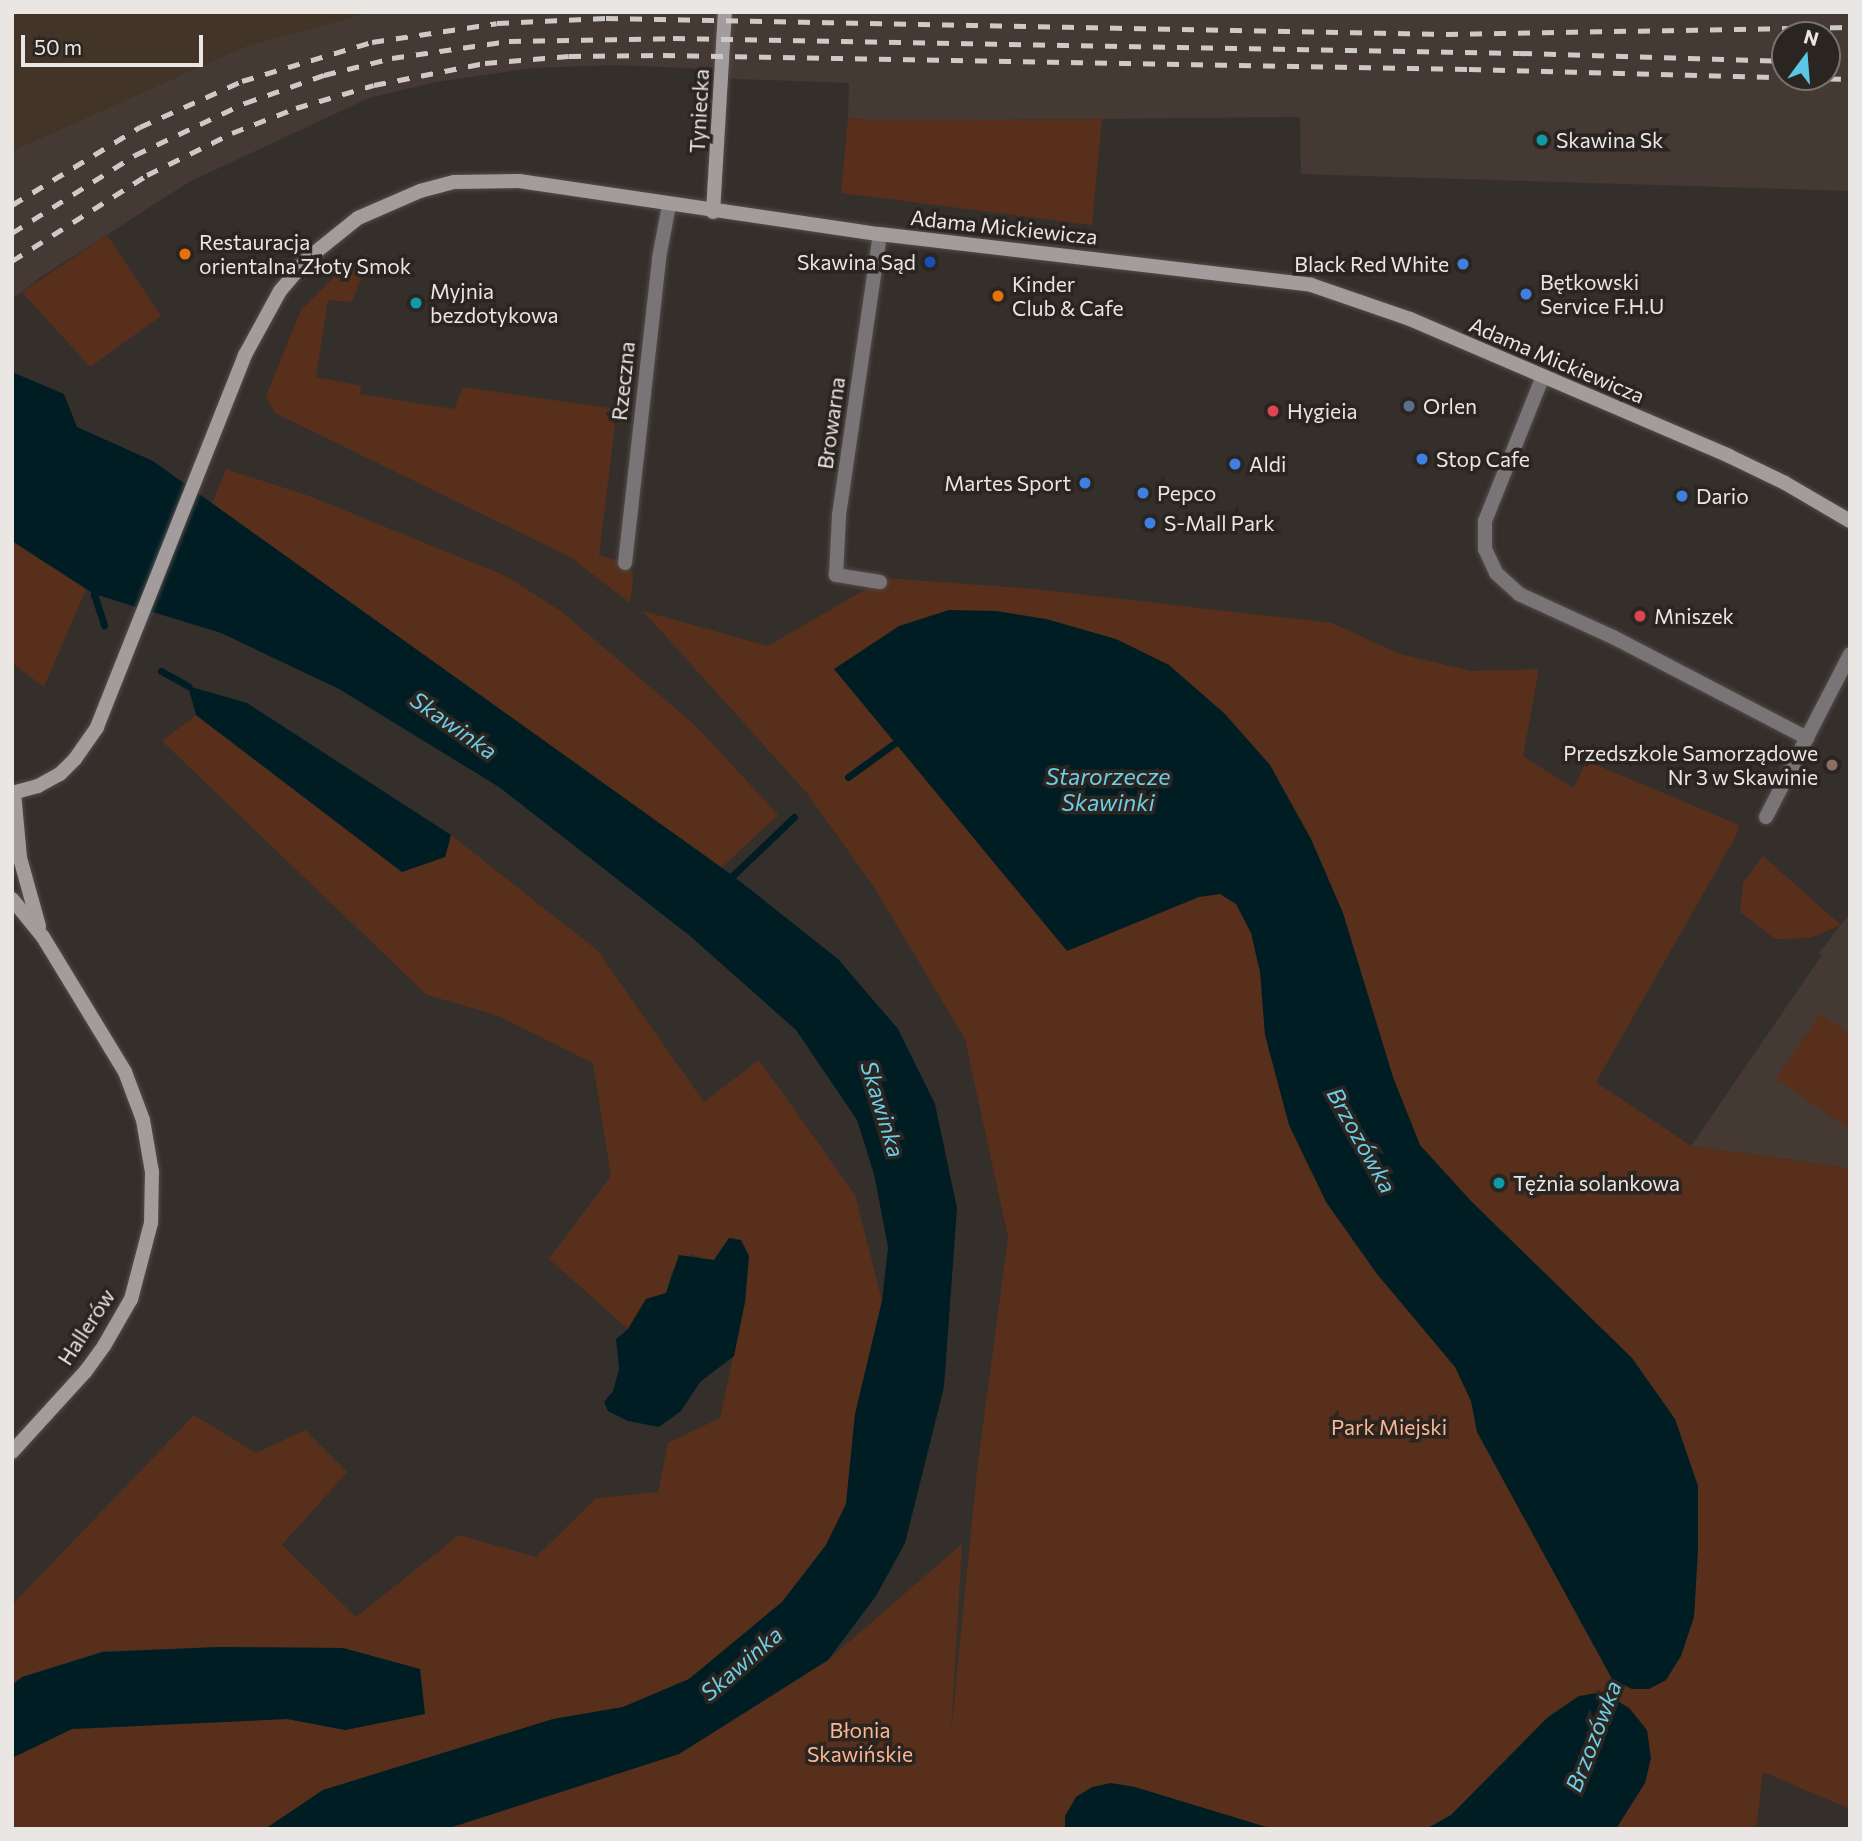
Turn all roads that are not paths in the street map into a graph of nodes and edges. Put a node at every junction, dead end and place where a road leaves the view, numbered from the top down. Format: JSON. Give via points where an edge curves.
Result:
{"nodes":[{"id":1,"x":726,"y":12,"type":"edge"},
{"id":2,"x":669,"y":205,"type":"junction"},
{"id":3,"x":713,"y":212,"type":"junction"},
{"id":4,"x":880,"y":234,"type":"junction"},
{"id":5,"x":1542,"y":376,"type":"junction"},
{"id":6,"x":1850,"y":520,"type":"edge"},
{"id":7,"x":625,"y":563,"type":"dead end"},
{"id":8,"x":880,"y":582,"type":"dead end"},
{"id":9,"x":1850,"y":654,"type":"edge"},
{"id":10,"x":1807,"y":738,"type":"junction"},
{"id":11,"x":13,"y":793,"type":"edge"},
{"id":12,"x":1766,"y":817,"type":"dead end"},
{"id":13,"x":12,"y":899,"type":"edge"},
{"id":14,"x":43,"y":937,"type":"junction"},
{"id":15,"x":12,"y":1452,"type":"edge"}],
"edges":[{"from":1,"to":3,"type":"main road","name":"Tyniecka"},
{"from":2,"to":3,"type":"main road","name":"Adama Mickiewicza"},
{"from":2,"to":7,"type":"street","name":"Rzeczna","via":[[657,272]]},
{"from":2,"to":11,"type":"main road","name":"Adama Mickiewicza","via":[[519,181],[437,186],[372,210],[318,248],[280,291],[253,338],[107,709],[69,766],[38,786]]},
{"from":3,"to":4,"type":"main road","name":"Adama Mickiewicza"},
{"from":4,"to":5,"type":"main road","name":"Adama Mickiewicza","via":[[1311,285],[1376,305]]},
{"from":4,"to":8,"type":"street","name":"Browarna","via":[[841,503],[836,575]]},
{"from":5,"to":6,"type":"main road","name":"Adama Mickiewicza","via":[[1749,465]]},
{"from":5,"to":10,"type":"street","via":[[1486,521],[1485,549],[1496,573],[1519,594],[1613,637]]},
{"from":9,"to":10,"type":"street"},
{"from":10,"to":12,"type":"street"},
{"from":11,"to":14,"type":"main road","name":"Hallerów","via":[[24,879]]},
{"from":13,"to":14,"type":"main road","name":"Hallerów"},
{"from":14,"to":15,"type":"main road","name":"Hallerów","via":[[114,1053],[136,1101],[152,1172],[151,1223],[141,1271],[119,1322],[85,1372]]}]}
